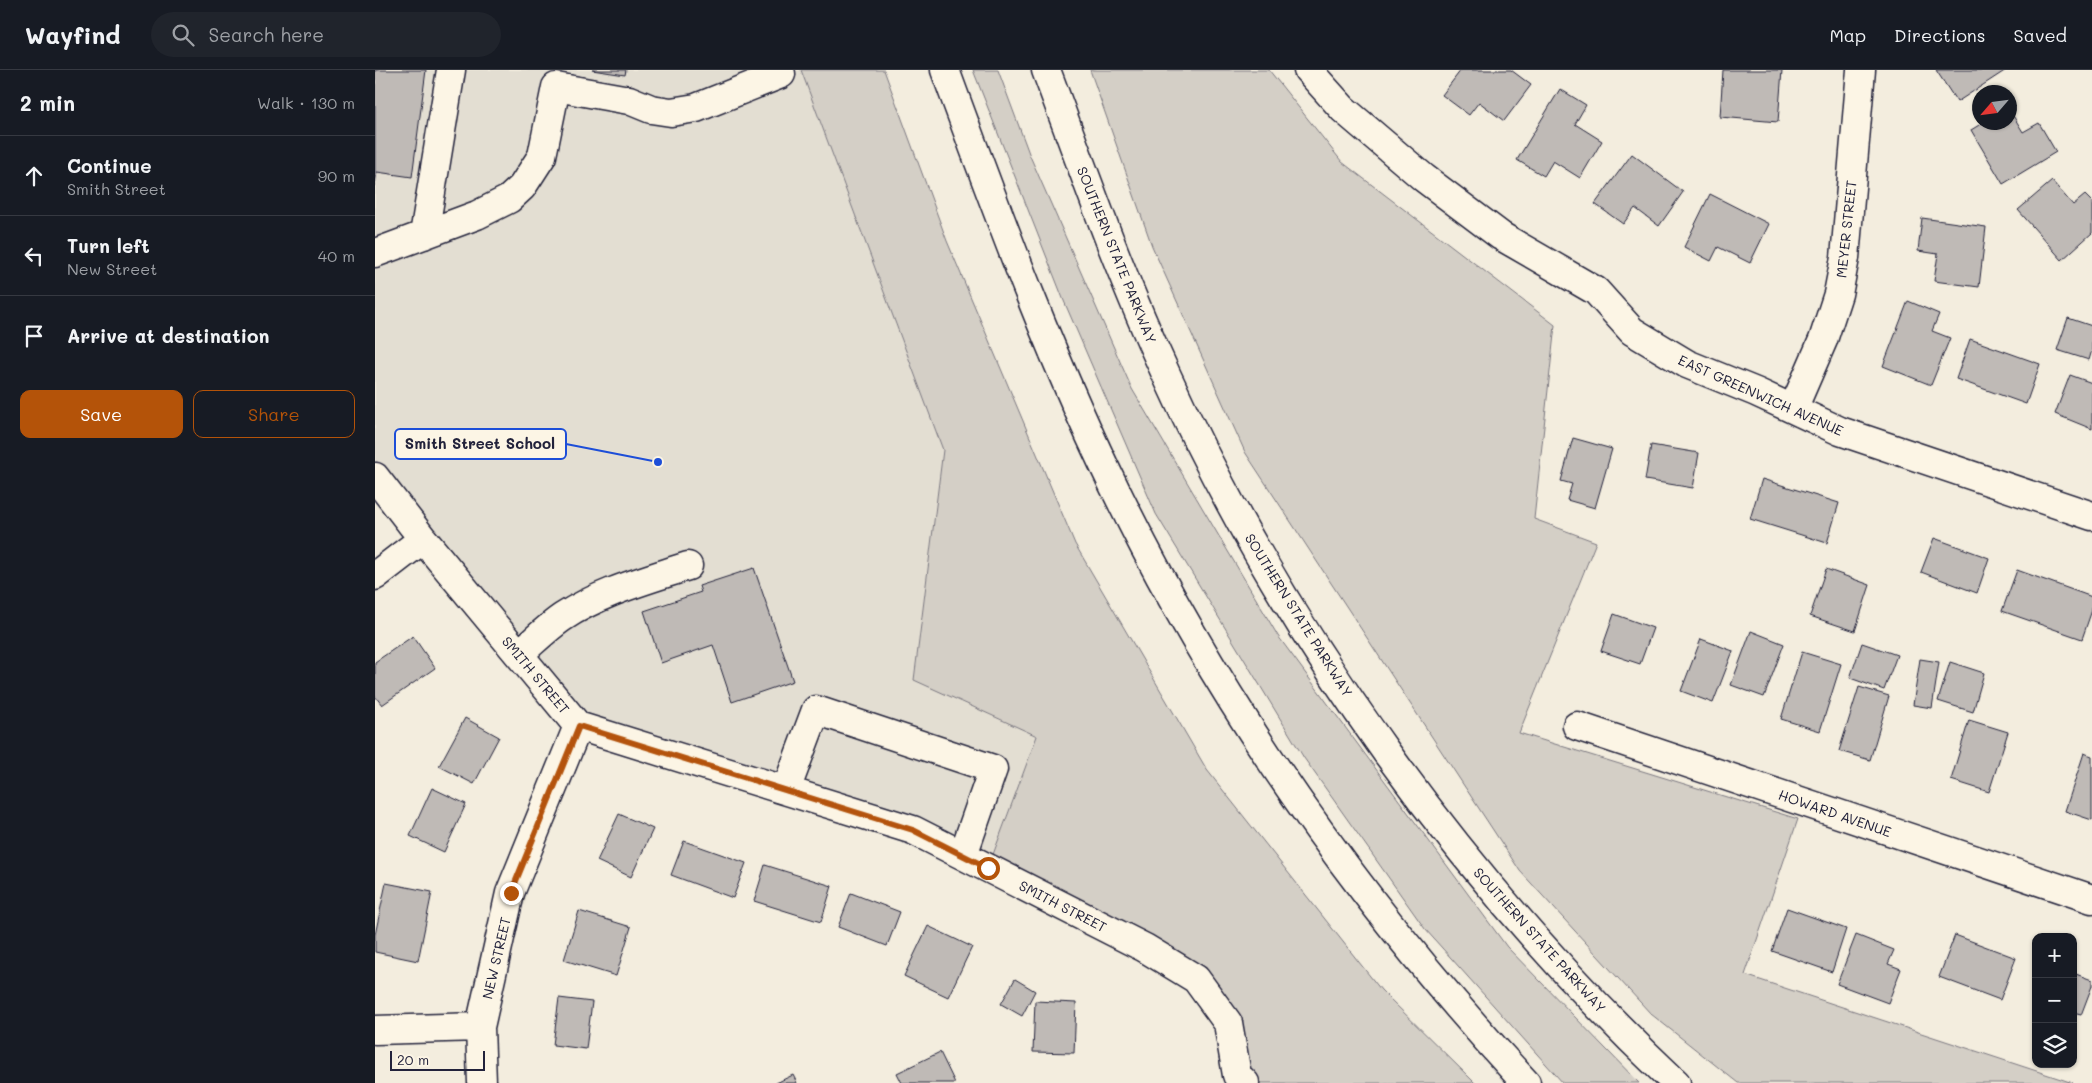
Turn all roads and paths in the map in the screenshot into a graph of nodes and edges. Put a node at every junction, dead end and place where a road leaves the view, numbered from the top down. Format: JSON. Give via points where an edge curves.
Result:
{"nodes":[{"id":1,"x":451,"y":70,"type":"edge"},
{"id":2,"x":945,"y":70,"type":"edge"},
{"id":3,"x":1047,"y":70,"type":"edge"},
{"id":4,"x":1308,"y":70,"type":"edge"},
{"id":5,"x":1861,"y":70,"type":"edge"},
{"id":6,"x":781,"y":74,"type":"dead end"},
{"id":7,"x":557,"y":78,"type":"edge"},
{"id":8,"x":424,"y":235,"type":"junction"},
{"id":9,"x":375,"y":253,"type":"edge"},
{"id":10,"x":1793,"y":409,"type":"junction"},
{"id":11,"x":375,"y":477,"type":"edge"},
{"id":12,"x":2092,"y":516,"type":"edge"},
{"id":13,"x":423,"y":539,"type":"junction"},
{"id":14,"x":688,"y":566,"type":"dead end"},
{"id":15,"x":375,"y":576,"type":"edge"},
{"id":16,"x":519,"y":654,"type":"junction"},
{"id":17,"x":579,"y":726,"type":"junction"},
{"id":18,"x":1577,"y":726,"type":"dead end"},
{"id":19,"x":786,"y":790,"type":"junction"},
{"id":20,"x":963,"y":856,"type":"junction"},
{"id":21,"x":2092,"y":899,"type":"edge"},
{"id":22,"x":480,"y":1027,"type":"junction"},
{"id":23,"x":375,"y":1030,"type":"edge"},
{"id":24,"x":1233,"y":1080,"type":"edge"},
{"id":25,"x":482,"y":1083,"type":"edge"},
{"id":26,"x":1526,"y":1083,"type":"edge"},
{"id":27,"x":1676,"y":1083,"type":"edge"}],
"edges":[{"from":1,"to":8,"type":"main road"},
{"from":2,"to":26,"type":"main road","via":[[1053,354],[1127,513],[1183,616],[1242,715],[1307,814],[1413,952]]},
{"from":3,"to":27,"type":"main road","name":"SOUTHERN STATE PARKWAY","via":[[1104,224],[1166,376],[1237,514],[1307,632],[1405,776],[1504,904],[1588,996]]},
{"from":4,"to":10,"type":"main road","name":"EAST GREENWICH AVENUE","via":[[1343,110],[1424,178],[1501,236],[1596,291],[1632,331],[1687,364]]},
{"from":5,"to":10,"type":"main road","name":"MEYER STREET","via":[[1839,294]]},
{"from":6,"to":7,"type":"main road","via":[[696,108],[671,112],[651,109]]},
{"from":7,"to":8,"type":"main road","via":[[542,156],[522,187],[509,199],[477,215]]},
{"from":8,"to":9,"type":"main road"},
{"from":10,"to":12,"type":"main road","name":"EAST GREENWICH AVENUE","via":[[1840,431]]},
{"from":11,"to":13,"type":"main road","name":"SMITH STREET"},
{"from":13,"to":15,"type":"main road"},
{"from":13,"to":16,"type":"main road","name":"SMITH STREET"},
{"from":14,"to":16,"type":"main road","via":[[590,601],[562,618]]},
{"from":16,"to":17,"type":"main road","name":"SMITH STREET"},
{"from":17,"to":19,"type":"main road","name":"SMITH STREET"},
{"from":17,"to":22,"type":"main road","name":"NEW STREET","via":[[511,893]]},
{"from":18,"to":21,"type":"main road","name":"HOWARD AVENUE"},
{"from":19,"to":20,"type":"main road","name":"SMITH STREET","via":[[913,830]]},
{"from":19,"to":20,"type":"main road","via":[[816,710],[993,769]]},
{"from":20,"to":24,"type":"main road","name":"SMITH STREET","via":[[1145,948],[1196,979],[1228,1023]]},
{"from":22,"to":23,"type":"main road"},
{"from":22,"to":25,"type":"main road","name":"NEW STREET"}]}
